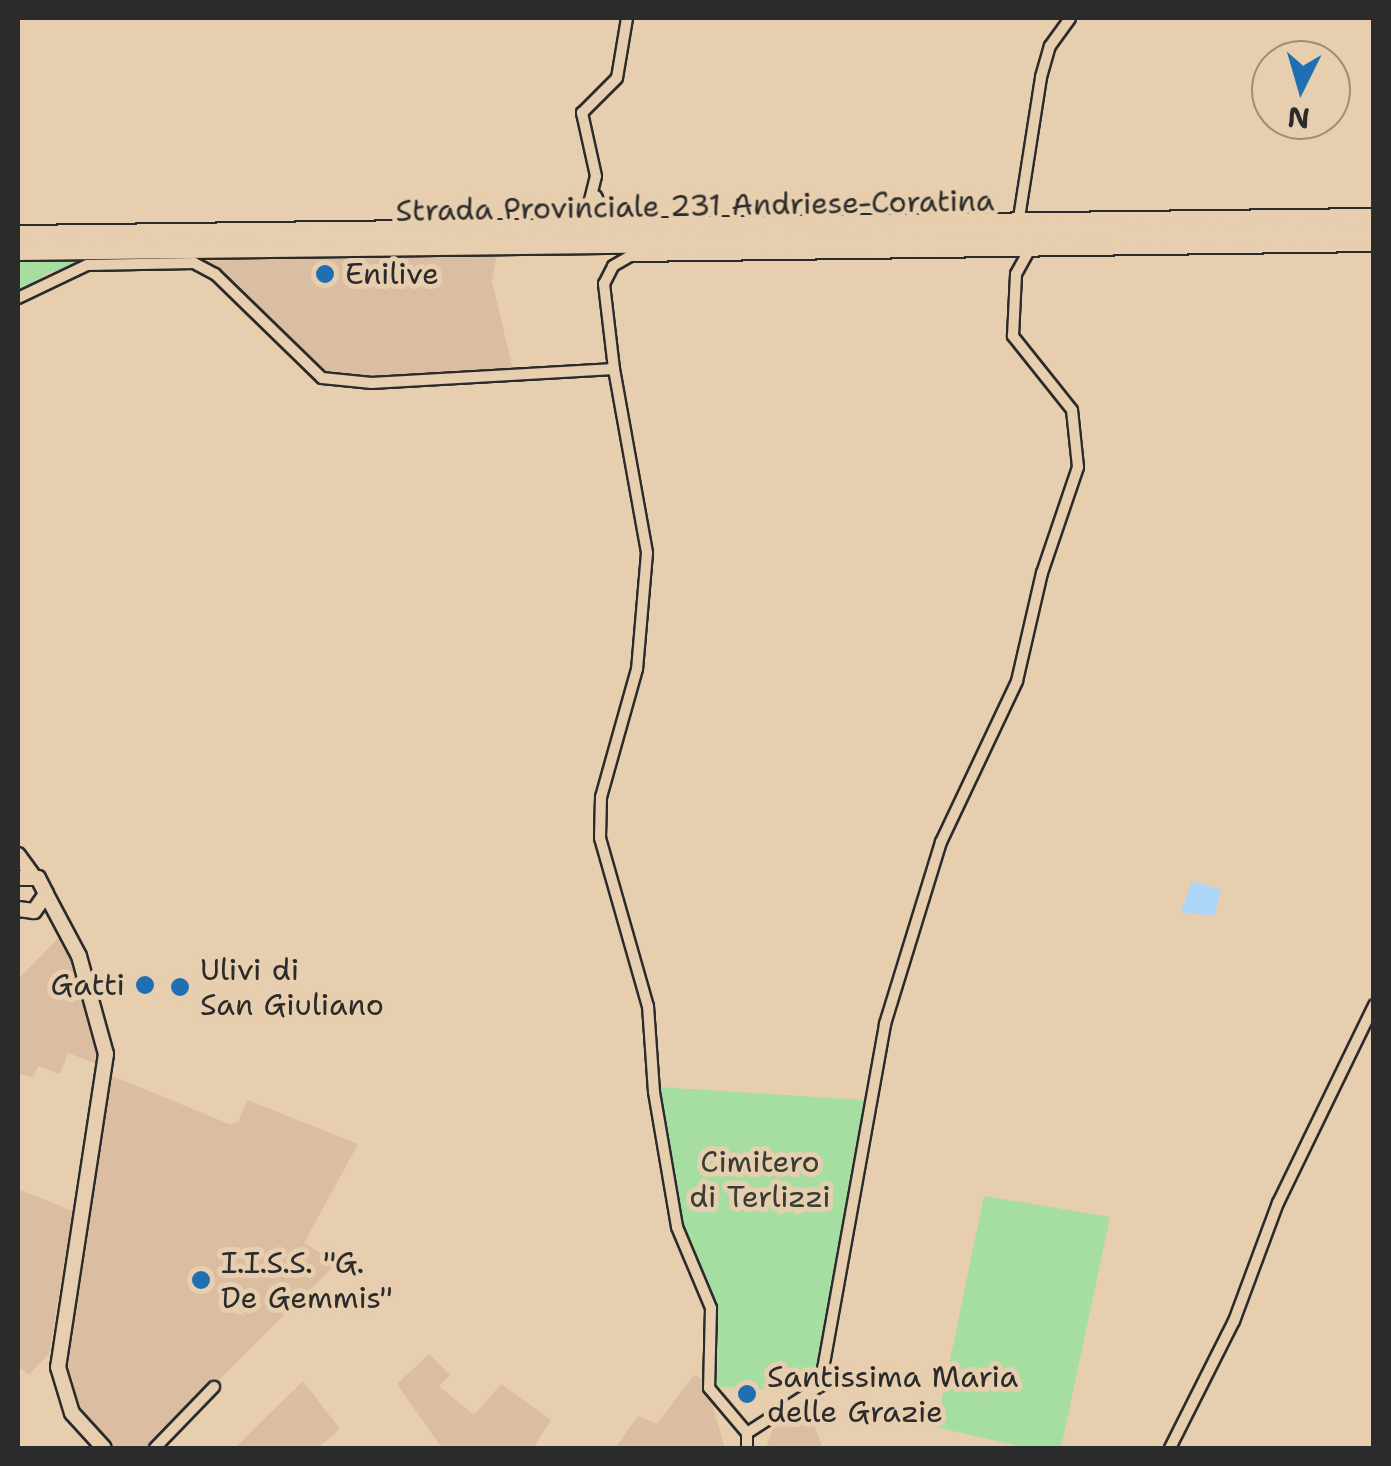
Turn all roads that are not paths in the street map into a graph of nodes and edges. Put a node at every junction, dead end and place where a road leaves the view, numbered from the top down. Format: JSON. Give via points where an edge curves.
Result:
{"nodes":[{"id":1,"x":628,"y":18,"type":"edge"},
{"id":2,"x":1070,"y":18,"type":"edge"},
{"id":3,"x":1027,"y":192,"type":"junction"},
{"id":4,"x":596,"y":196,"type":"junction"},
{"id":5,"x":1374,"y":214,"type":"edge"},
{"id":6,"x":1018,"y":218,"type":"junction"},
{"id":7,"x":1041,"y":218,"type":"junction"},
{"id":8,"x":610,"y":223,"type":"junction"},
{"id":9,"x":584,"y":224,"type":"junction"},
{"id":10,"x":1374,"y":224,"type":"edge"},
{"id":11,"x":18,"y":231,"type":"edge"},
{"id":12,"x":1374,"y":236,"type":"edge"},
{"id":13,"x":18,"y":242,"type":"edge"},
{"id":14,"x":1374,"y":246,"type":"edge"},
{"id":15,"x":1008,"y":251,"type":"junction"},
{"id":16,"x":1029,"y":251,"type":"junction"},
{"id":17,"x":18,"y":254,"type":"edge"},
{"id":18,"x":1016,"y":274,"type":"junction"},
{"id":19,"x":18,"y":298,"type":"edge"},
{"id":20,"x":614,"y":369,"type":"junction"},
{"id":21,"x":18,"y":854,"type":"edge"},
{"id":22,"x":25,"y":877,"type":"edge"},
{"id":23,"x":46,"y":894,"type":"junction"},
{"id":24,"x":22,"y":910,"type":"edge"},
{"id":25,"x":58,"y":919,"type":"junction"},
{"id":26,"x":1374,"y":1004,"type":"edge"},
{"id":27,"x":214,"y":1387,"type":"dead end"},
{"id":28,"x":747,"y":1432,"type":"junction"},
{"id":29,"x":104,"y":1448,"type":"edge"},
{"id":30,"x":155,"y":1448,"type":"edge"},
{"id":31,"x":747,"y":1448,"type":"edge"},
{"id":32,"x":1170,"y":1448,"type":"edge"}],
"edges":[{"from":1,"to":4,"type":"street","via":[[617,78],[582,112]]},
{"from":2,"to":3,"type":"street","via":[[1050,46],[1042,77]]},
{"from":3,"to":6,"type":"street"},
{"from":3,"to":7,"type":"street"},
{"from":4,"to":8,"type":"street"},
{"from":4,"to":9,"type":"street"},
{"from":5,"to":7,"type":"street"},
{"from":6,"to":7,"type":"street"},
{"from":6,"to":8,"type":"street"},
{"from":8,"to":9,"type":"street"},
{"from":9,"to":11,"type":"street"},
{"from":10,"to":13,"type":"highway","name":"Strada Provinciale 231 Andriese-Coratina"},
{"from":12,"to":17,"type":"highway","name":"Strada Provinciale 231 Andriese-Coratina"},
{"from":14,"to":16,"type":"street"},
{"from":15,"to":16,"type":"street"},
{"from":15,"to":18,"type":"street"},
{"from":15,"to":20,"type":"street","via":[[628,256],[612,266],[604,284]]},
{"from":16,"to":18,"type":"street"},
{"from":18,"to":28,"type":"street","via":[[1013,336],[1072,410],[1078,467],[1042,573],[1017,681],[940,842],[885,1024],[820,1386]]},
{"from":19,"to":20,"type":"street","via":[[87,264],[186,262],[215,274],[318,376],[335,383]]},
{"from":20,"to":28,"type":"street","via":[[647,553],[637,669],[598,826],[652,1025],[654,1092],[676,1227],[711,1308],[712,1392]]},
{"from":21,"to":22,"type":"main road"},
{"from":22,"to":23,"type":"main road"},
{"from":23,"to":24,"type":"main road"},
{"from":23,"to":25,"type":"main road"},
{"from":24,"to":25,"type":"main road"},
{"from":25,"to":29,"type":"main road","via":[[79,956],[106,1054],[59,1380],[75,1418]]},
{"from":26,"to":32,"type":"street","via":[[1278,1202],[1234,1321]]},
{"from":27,"to":30,"type":"street"},
{"from":28,"to":31,"type":"street"}]}
